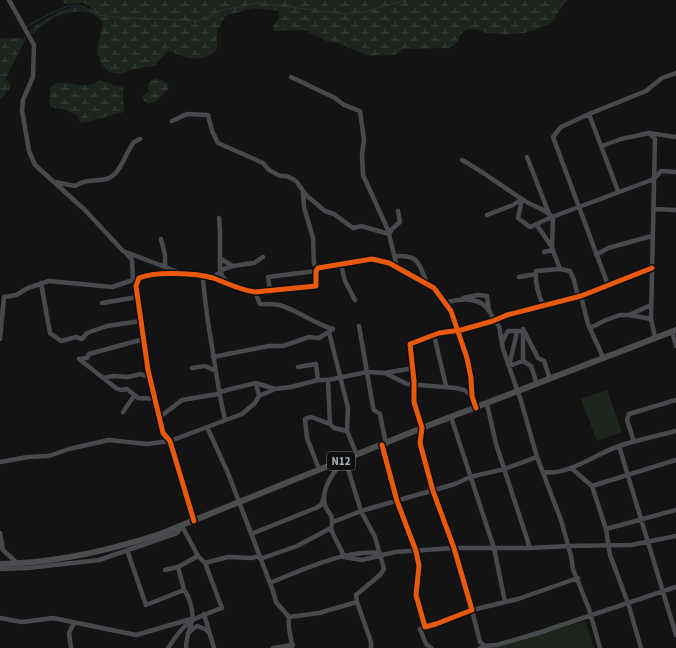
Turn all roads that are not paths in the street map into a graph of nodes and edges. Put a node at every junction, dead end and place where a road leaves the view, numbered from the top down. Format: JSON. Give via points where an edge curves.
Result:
{"nodes":[{"id":1,"x":9,"y":0,"type":"edge"},
{"id":2,"x":676,"y":73,"type":"edge"},
{"id":3,"x":291,"y":77,"type":"dead end"},
{"id":4,"x":589,"y":114,"type":"junction"},
{"id":5,"x":172,"y":121,"type":"dead end"},
{"id":6,"x":649,"y":133,"type":"junction"},
{"id":7,"x":676,"y":137,"type":"edge"},
{"id":8,"x":140,"y":139,"type":"dead end"},
{"id":9,"x":602,"y":146,"type":"junction"},
{"id":10,"x":527,"y":157,"type":"dead end"},
{"id":11,"x":462,"y":160,"type":"dead end"},
{"id":12,"x":676,"y":172,"type":"edge"},
{"id":13,"x":654,"y":179,"type":"junction"},
{"id":14,"x":56,"y":182,"type":"junction"},
{"id":15,"x":303,"y":190,"type":"junction"},
{"id":16,"x":618,"y":191,"type":"junction"},
{"id":17,"x":522,"y":199,"type":"junction"},
{"id":18,"x":579,"y":207,"type":"junction"},
{"id":19,"x":653,"y":209,"type":"junction"},
{"id":20,"x":676,"y":210,"type":"edge"},
{"id":21,"x":398,"y":211,"type":"dead end"},
{"id":22,"x":548,"y":211,"type":"junction"},
{"id":23,"x":487,"y":215,"type":"dead end"},
{"id":24,"x":552,"y":217,"type":"junction"},
{"id":25,"x":219,"y":218,"type":"dead end"},
{"id":26,"x":536,"y":224,"type":"junction"},
{"id":27,"x":389,"y":234,"type":"junction"},
{"id":28,"x":652,"y":236,"type":"junction"},
{"id":29,"x":161,"y":239,"type":"dead end"},
{"id":30,"x":552,"y":249,"type":"junction"},
{"id":31,"x":123,"y":251,"type":"junction"},
{"id":32,"x":544,"y":252,"type":"dead end"},
{"id":33,"x":596,"y":255,"type":"junction"},
{"id":34,"x":396,"y":256,"type":"junction"},
{"id":35,"x":263,"y":257,"type":"dead end"},
{"id":36,"x":221,"y":259,"type":"junction"},
{"id":37,"x":342,"y":265,"type":"junction"},
{"id":38,"x":233,"y":266,"type":"junction"},
{"id":39,"x":165,"y":267,"type":"junction"},
{"id":40,"x":397,"y":267,"type":"junction"},
{"id":41,"x":652,"y":268,"type":"junction"},
{"id":42,"x":317,"y":269,"type":"junction"},
{"id":43,"x":560,"y":269,"type":"junction"},
{"id":44,"x":221,"y":273,"type":"junction"},
{"id":45,"x":181,"y":274,"type":"junction"},
{"id":46,"x":536,"y":274,"type":"junction"},
{"id":47,"x":203,"y":277,"type":"junction"},
{"id":48,"x":139,"y":278,"type":"junction"},
{"id":49,"x":211,"y":278,"type":"junction"},
{"id":50,"x":519,"y":278,"type":"dead end"},
{"id":51,"x":133,"y":279,"type":"junction"},
{"id":52,"x":41,"y":283,"type":"junction"},
{"id":53,"x":229,"y":284,"type":"junction"},
{"id":54,"x":427,"y":284,"type":"junction"},
{"id":55,"x":608,"y":285,"type":"junction"},
{"id":56,"x":270,"y":290,"type":"junction"},
{"id":57,"x":255,"y":292,"type":"junction"},
{"id":58,"x":2,"y":297,"type":"edge"},
{"id":59,"x":138,"y":297,"type":"junction"},
{"id":60,"x":580,"y":297,"type":"junction"},
{"id":61,"x":457,"y":299,"type":"junction"},
{"id":62,"x":355,"y":300,"type":"dead end"},
{"id":63,"x":102,"y":303,"type":"dead end"},
{"id":64,"x":445,"y":303,"type":"junction"},
{"id":65,"x":543,"y":305,"type":"junction"},
{"id":66,"x":651,"y":305,"type":"junction"},
{"id":67,"x":489,"y":312,"type":"junction"},
{"id":68,"x":629,"y":315,"type":"junction"},
{"id":69,"x":651,"y":319,"type":"junction"},
{"id":70,"x":141,"y":321,"type":"junction"},
{"id":71,"x":494,"y":321,"type":"junction"},
{"id":72,"x":359,"y":326,"type":"dead end"},
{"id":73,"x":590,"y":328,"type":"junction"},
{"id":74,"x":523,"y":329,"type":"junction"},
{"id":75,"x":457,"y":330,"type":"junction"},
{"id":76,"x":674,"y":331,"type":"edge"},
{"id":77,"x":329,"y":332,"type":"junction"},
{"id":78,"x":517,"y":332,"type":"junction"},
{"id":79,"x":434,"y":336,"type":"junction"},
{"id":80,"x":655,"y":337,"type":"junction"},
{"id":81,"x":0,"y":339,"type":"edge"},
{"id":82,"x":144,"y":339,"type":"junction"},
{"id":83,"x":502,"y":342,"type":"junction"},
{"id":84,"x":676,"y":346,"type":"edge"},
{"id":85,"x":603,"y":357,"type":"junction"},
{"id":86,"x":213,"y":358,"type":"junction"},
{"id":87,"x":523,"y":361,"type":"junction"},
{"id":88,"x":509,"y":366,"type":"junction"},
{"id":89,"x":298,"y":367,"type":"dead end"},
{"id":90,"x":192,"y":368,"type":"dead end"},
{"id":91,"x":413,"y":368,"type":"junction"},
{"id":92,"x":216,"y":371,"type":"junction"},
{"id":93,"x":367,"y":372,"type":"junction"},
{"id":94,"x":385,"y":373,"type":"junction"},
{"id":95,"x":339,"y":377,"type":"junction"},
{"id":96,"x":104,"y":378,"type":"junction"},
{"id":97,"x":150,"y":378,"type":"junction"},
{"id":98,"x":550,"y":379,"type":"junction"},
{"id":99,"x":318,"y":380,"type":"junction"},
{"id":100,"x":328,"y":380,"type":"junction"},
{"id":101,"x":256,"y":383,"type":"junction"},
{"id":102,"x":537,"y":384,"type":"junction"},
{"id":103,"x":414,"y":385,"type":"junction"},
{"id":104,"x":446,"y":386,"type":"junction"},
{"id":105,"x":275,"y":389,"type":"junction"},
{"id":106,"x":517,"y":391,"type":"junction"},
{"id":107,"x":219,"y":393,"type":"junction"},
{"id":108,"x":134,"y":396,"type":"junction"},
{"id":109,"x":259,"y":396,"type":"junction"},
{"id":110,"x":472,"y":396,"type":"junction"},
{"id":111,"x":156,"y":400,"type":"junction"},
{"id":112,"x":676,"y":400,"type":"edge"},
{"id":113,"x":487,"y":404,"type":"junction"},
{"id":114,"x":476,"y":408,"type":"junction"},
{"id":115,"x":123,"y":412,"type":"dead end"},
{"id":116,"x":160,"y":416,"type":"junction"},
{"id":117,"x":451,"y":417,"type":"junction"},
{"id":118,"x":225,"y":419,"type":"junction"},
{"id":119,"x":330,"y":424,"type":"junction"},
{"id":120,"x":207,"y":427,"type":"junction"},
{"id":121,"x":422,"y":428,"type":"junction"},
{"id":122,"x":347,"y":431,"type":"junction"},
{"id":123,"x":676,"y":431,"type":"edge"},
{"id":124,"x":170,"y":441,"type":"junction"},
{"id":125,"x":634,"y":442,"type":"junction"},
{"id":126,"x":384,"y":444,"type":"junction"},
{"id":127,"x":619,"y":446,"type":"junction"},
{"id":128,"x":357,"y":455,"type":"junction"},
{"id":129,"x":537,"y":457,"type":"junction"},
{"id":130,"x":345,"y":460,"type":"junction"},
{"id":131,"x":676,"y":460,"type":"edge"},
{"id":132,"x":0,"y":462,"type":"edge"},
{"id":133,"x":571,"y":468,"type":"junction"},
{"id":134,"x":318,"y":469,"type":"junction"},
{"id":135,"x":504,"y":469,"type":"junction"},
{"id":136,"x":543,"y":472,"type":"junction"},
{"id":137,"x":628,"y":474,"type":"junction"},
{"id":138,"x":470,"y":477,"type":"junction"},
{"id":139,"x":592,"y":486,"type":"junction"},
{"id":140,"x":433,"y":491,"type":"junction"},
{"id":141,"x":325,"y":497,"type":"junction"},
{"id":142,"x":397,"y":501,"type":"junction"},
{"id":143,"x":238,"y":502,"type":"junction"},
{"id":144,"x":676,"y":510,"type":"edge"},
{"id":145,"x":361,"y":511,"type":"junction"},
{"id":146,"x":641,"y":519,"type":"junction"},
{"id":147,"x":194,"y":521,"type":"junction"},
{"id":148,"x":333,"y":522,"type":"junction"},
{"id":149,"x":182,"y":526,"type":"junction"},
{"id":150,"x":331,"y":528,"type":"junction"},
{"id":151,"x":606,"y":529,"type":"junction"},
{"id":152,"x":0,"y":533,"type":"edge"},
{"id":153,"x":251,"y":534,"type":"junction"},
{"id":154,"x":676,"y":536,"type":"edge"},
{"id":155,"x":648,"y":542,"type":"junction"},
{"id":156,"x":0,"y":545,"type":"edge"},
{"id":157,"x":569,"y":546,"type":"junction"},
{"id":158,"x":609,"y":547,"type":"junction"},
{"id":159,"x":454,"y":548,"type":"junction"},
{"id":160,"x":494,"y":548,"type":"junction"},
{"id":161,"x":530,"y":548,"type":"junction"},
{"id":162,"x":3,"y":550,"type":"junction"},
{"id":163,"x":127,"y":550,"type":"junction"},
{"id":164,"x":416,"y":551,"type":"junction"},
{"id":165,"x":381,"y":554,"type":"junction"},
{"id":166,"x":198,"y":556,"type":"junction"},
{"id":167,"x":344,"y":557,"type":"junction"},
{"id":168,"x":259,"y":558,"type":"junction"},
{"id":169,"x":17,"y":563,"type":"junction"},
{"id":170,"x":205,"y":563,"type":"junction"},
{"id":171,"x":0,"y":564,"type":"edge"},
{"id":172,"x":178,"y":567,"type":"junction"},
{"id":173,"x":0,"y":569,"type":"edge"},
{"id":174,"x":165,"y":570,"type":"dead end"},
{"id":175,"x":578,"y":578,"type":"junction"},
{"id":176,"x":270,"y":583,"type":"junction"},
{"id":177,"x":676,"y":587,"type":"edge"},
{"id":178,"x":184,"y":590,"type":"junction"},
{"id":179,"x":663,"y":590,"type":"junction"},
{"id":180,"x":357,"y":602,"type":"junction"},
{"id":181,"x":505,"y":602,"type":"junction"},
{"id":182,"x":628,"y":603,"type":"junction"},
{"id":183,"x":472,"y":610,"type":"junction"},
{"id":184,"x":204,"y":614,"type":"junction"},
{"id":185,"x":589,"y":615,"type":"junction"},
{"id":186,"x":289,"y":617,"type":"junction"},
{"id":187,"x":0,"y":618,"type":"edge"},
{"id":188,"x":192,"y":618,"type":"junction"},
{"id":189,"x":74,"y":623,"type":"junction"},
{"id":190,"x":425,"y":626,"type":"junction"},
{"id":191,"x":188,"y":633,"type":"junction"},
{"id":192,"x":676,"y":635,"type":"edge"},
{"id":193,"x":211,"y":636,"type":"junction"},
{"id":194,"x":293,"y":647,"type":"edge"},
{"id":195,"x":483,"y":647,"type":"edge"},
{"id":196,"x":70,"y":648,"type":"edge"},
{"id":197,"x":168,"y":648,"type":"edge"},
{"id":198,"x":186,"y":648,"type":"edge"},
{"id":199,"x":214,"y":648,"type":"edge"},
{"id":200,"x":273,"y":648,"type":"edge"},
{"id":201,"x":371,"y":648,"type":"edge"},
{"id":202,"x":430,"y":648,"type":"edge"},
{"id":203,"x":600,"y":648,"type":"edge"},
{"id":204,"x":641,"y":648,"type":"edge"}],
"edges":[{"from":1,"to":14,"type":"street","via":[[34,45],[33,77],[23,100],[22,110],[29,151],[35,166]]},
{"from":2,"to":4,"type":"street","via":[[662,78],[646,91]]},
{"from":3,"to":27,"type":"street","via":[[360,111],[364,140],[363,175]]},
{"from":4,"to":9,"type":"street"},
{"from":4,"to":18,"type":"street","via":[[560,127],[553,137]]},
{"from":5,"to":15,"type":"street","via":[[187,114],[208,115],[218,143],[263,163],[280,176],[289,177]]},
{"from":6,"to":7,"type":"street"},
{"from":6,"to":9,"type":"street"},
{"from":6,"to":13,"type":"street","via":[[655,139]]},
{"from":8,"to":14,"type":"street","via":[[134,142],[112,176],[86,180],[76,186]]},
{"from":9,"to":16,"type":"street"},
{"from":10,"to":22,"type":"street"},
{"from":11,"to":17,"type":"street"},
{"from":12,"to":13,"type":"street","via":[[661,171]]},
{"from":13,"to":16,"type":"street"},
{"from":13,"to":19,"type":"street"},
{"from":14,"to":31,"type":"street"},
{"from":15,"to":27,"type":"street","via":[[325,211],[334,214],[353,228],[361,226]]},
{"from":15,"to":42,"type":"street","via":[[304,207],[313,238],[314,264]]},
{"from":16,"to":18,"type":"street"},
{"from":17,"to":22,"type":"street"},
{"from":17,"to":23,"type":"street"},
{"from":17,"to":26,"type":"street","via":[[518,218],[530,226]]},
{"from":18,"to":24,"type":"street"},
{"from":18,"to":33,"type":"street"},
{"from":19,"to":20,"type":"street"},
{"from":19,"to":28,"type":"street"},
{"from":21,"to":27,"type":"street","via":[[400,222]]},
{"from":22,"to":24,"type":"street"},
{"from":24,"to":26,"type":"street"},
{"from":24,"to":30,"type":"street"},
{"from":25,"to":36,"type":"street"},
{"from":26,"to":30,"type":"street"},
{"from":27,"to":34,"type":"street"},
{"from":28,"to":33,"type":"street","via":[[608,248]]},
{"from":28,"to":41,"type":"street"},
{"from":29,"to":39,"type":"street"},
{"from":30,"to":32,"type":"street"},
{"from":30,"to":43,"type":"street"},
{"from":31,"to":39,"type":"street"},
{"from":31,"to":51,"type":"street","via":[[132,260]]},
{"from":33,"to":55,"type":"street"},
{"from":34,"to":40,"type":"street"},
{"from":34,"to":54,"type":"street","via":[[416,259]]},
{"from":35,"to":38,"type":"street","via":[[254,263]]},
{"from":36,"to":38,"type":"street"},
{"from":36,"to":44,"type":"street"},
{"from":37,"to":40,"type":"street","via":[[372,259]]},
{"from":37,"to":42,"type":"street"},
{"from":37,"to":62,"type":"street","via":[[345,281]]},
{"from":38,"to":44,"type":"street"},
{"from":39,"to":45,"type":"street"},
{"from":40,"to":54,"type":"street"},
{"from":41,"to":55,"type":"street"},
{"from":41,"to":66,"type":"street"},
{"from":42,"to":56,"type":"street","via":[[268,277]]},
{"from":42,"to":56,"type":"street","via":[[316,286]]},
{"from":43,"to":46,"type":"street","via":[[536,271]]},
{"from":43,"to":60,"type":"street","via":[[570,272]]},
{"from":44,"to":49,"type":"street"},
{"from":44,"to":53,"type":"street"},
{"from":45,"to":47,"type":"street"},
{"from":45,"to":48,"type":"street","via":[[144,275]]},
{"from":46,"to":50,"type":"street"},
{"from":46,"to":65,"type":"street"},
{"from":47,"to":49,"type":"street"},
{"from":47,"to":86,"type":"street"},
{"from":48,"to":51,"type":"street"},
{"from":48,"to":59,"type":"street","via":[[136,286]]},
{"from":49,"to":53,"type":"street"},
{"from":51,"to":52,"type":"street","via":[[112,287],[49,281]]},
{"from":52,"to":58,"type":"street","via":[[16,295]]},
{"from":52,"to":70,"type":"street","via":[[50,334],[61,341],[76,337],[82,339],[87,333],[107,326]]},
{"from":53,"to":57,"type":"street"},
{"from":54,"to":64,"type":"street","via":[[434,288]]},
{"from":55,"to":60,"type":"street"},
{"from":56,"to":57,"type":"street"},
{"from":57,"to":77,"type":"street","via":[[260,304],[288,308],[333,329]]},
{"from":58,"to":81,"type":"street"},
{"from":59,"to":63,"type":"street"},
{"from":59,"to":70,"type":"street"},
{"from":60,"to":65,"type":"street"},
{"from":60,"to":73,"type":"street"},
{"from":61,"to":64,"type":"street"},
{"from":61,"to":67,"type":"street","via":[[480,303]]},
{"from":61,"to":67,"type":"street","via":[[487,296]]},
{"from":64,"to":75,"type":"street","via":[[451,311]]},
{"from":65,"to":71,"type":"street"},
{"from":66,"to":68,"type":"street"},
{"from":66,"to":69,"type":"street"},
{"from":67,"to":71,"type":"street"},
{"from":68,"to":69,"type":"street"},
{"from":68,"to":73,"type":"street","via":[[620,315]]},
{"from":69,"to":80,"type":"street"},
{"from":70,"to":82,"type":"street"},
{"from":71,"to":75,"type":"street"},
{"from":71,"to":83,"type":"street","via":[[500,326]]},
{"from":72,"to":93,"type":"street"},
{"from":73,"to":85,"type":"street"},
{"from":74,"to":78,"type":"street"},
{"from":74,"to":87,"type":"street"},
{"from":74,"to":98,"type":"street","via":[[536,354],[544,361]]},
{"from":75,"to":79,"type":"street"},
{"from":75,"to":110,"type":"street","via":[[471,378]]},
{"from":76,"to":80,"type":"main road","number":"N12"},
{"from":76,"to":84,"type":"street"},
{"from":77,"to":86,"type":"street","via":[[319,338],[309,337],[283,346],[269,346]]},
{"from":77,"to":95,"type":"street","via":[[336,353]]},
{"from":78,"to":83,"type":"street","via":[[508,331]]},
{"from":78,"to":88,"type":"street"},
{"from":79,"to":91,"type":"street","via":[[410,344]]},
{"from":79,"to":104,"type":"street"},
{"from":80,"to":85,"type":"main road","number":"N12"},
{"from":82,"to":96,"type":"street","via":[[89,354],[87,358],[79,358]]},
{"from":82,"to":97,"type":"street"},
{"from":83,"to":88,"type":"street"},
{"from":85,"to":98,"type":"main road","number":"N12"},
{"from":86,"to":92,"type":"street"},
{"from":87,"to":88,"type":"street"},
{"from":87,"to":102,"type":"street","via":[[531,366]]},
{"from":88,"to":106,"type":"street"},
{"from":89,"to":99,"type":"street","via":[[316,364]]},
{"from":90,"to":92,"type":"street","via":[[205,366]]},
{"from":91,"to":94,"type":"street"},
{"from":91,"to":103,"type":"street"},
{"from":92,"to":107,"type":"street"},
{"from":93,"to":94,"type":"street"},
{"from":93,"to":95,"type":"street"},
{"from":93,"to":126,"type":"street","via":[[373,407],[380,414]]},
{"from":94,"to":103,"type":"street"},
{"from":95,"to":100,"type":"street"},
{"from":95,"to":122,"type":"street","via":[[348,408]]},
{"from":96,"to":97,"type":"street","via":[[141,374]]},
{"from":96,"to":108,"type":"street","via":[[116,388],[127,389]]},
{"from":97,"to":111,"type":"street"},
{"from":98,"to":102,"type":"main road","number":"N12"},
{"from":99,"to":100,"type":"street"},
{"from":99,"to":105,"type":"street","via":[[290,388]]},
{"from":100,"to":119,"type":"street"},
{"from":101,"to":105,"type":"street"},
{"from":101,"to":107,"type":"street"},
{"from":101,"to":109,"type":"street"},
{"from":102,"to":106,"type":"main road","number":"N12"},
{"from":103,"to":104,"type":"street"},
{"from":103,"to":121,"type":"street","via":[[414,402]]},
{"from":104,"to":110,"type":"street","via":[[464,390]]},
{"from":105,"to":109,"type":"street"},
{"from":106,"to":113,"type":"main road","number":"N12"},
{"from":106,"to":129,"type":"street"},
{"from":107,"to":116,"type":"street","via":[[182,400]]},
{"from":107,"to":118,"type":"street"},
{"from":108,"to":111,"type":"street"},
{"from":108,"to":115,"type":"street"},
{"from":109,"to":118,"type":"street","via":[[249,409]]},
{"from":110,"to":114,"type":"street"},
{"from":111,"to":116,"type":"street"},
{"from":112,"to":125,"type":"street","via":[[629,414],[627,420]]},
{"from":113,"to":114,"type":"main road","number":"N12"},
{"from":113,"to":135,"type":"street"},
{"from":114,"to":117,"type":"main road","number":"N12"},
{"from":116,"to":124,"type":"street","via":[[163,433]]},
{"from":117,"to":121,"type":"main road","number":"N12"},
{"from":117,"to":138,"type":"street"},
{"from":118,"to":120,"type":"street"},
{"from":119,"to":122,"type":"street","via":[[334,428]]},
{"from":119,"to":134,"type":"street","via":[[311,417],[305,419],[307,438]]},
{"from":120,"to":124,"type":"street"},
{"from":120,"to":143,"type":"street"},
{"from":121,"to":126,"type":"main road","number":"N12"},
{"from":121,"to":140,"type":"street","via":[[420,443]]},
{"from":122,"to":128,"type":"street"},
{"from":123,"to":125,"type":"street"},
{"from":124,"to":132,"type":"street","via":[[147,444],[109,440],[49,456]]},
{"from":124,"to":147,"type":"street"},
{"from":125,"to":127,"type":"street"},
{"from":126,"to":128,"type":"main road","number":"N12"},
{"from":126,"to":142,"type":"street"},
{"from":127,"to":133,"type":"street"},
{"from":127,"to":137,"type":"street"},
{"from":128,"to":130,"type":"main road","number":"N12"},
{"from":129,"to":135,"type":"street"},
{"from":129,"to":136,"type":"street"},
{"from":130,"to":134,"type":"main road","number":"N12"},
{"from":130,"to":141,"type":"street","via":[[336,470]]},
{"from":130,"to":145,"type":"street"},
{"from":131,"to":137,"type":"street"},
{"from":133,"to":136,"type":"street","via":[[553,474]]},
{"from":133,"to":139,"type":"street"},
{"from":134,"to":143,"type":"main road","number":"N12"},
{"from":135,"to":138,"type":"street"},
{"from":135,"to":161,"type":"street"},
{"from":136,"to":157,"type":"street"},
{"from":137,"to":139,"type":"street"},
{"from":137,"to":146,"type":"street"},
{"from":138,"to":140,"type":"street"},
{"from":138,"to":160,"type":"street"},
{"from":139,"to":151,"type":"street"},
{"from":140,"to":142,"type":"street"},
{"from":140,"to":159,"type":"street"},
{"from":141,"to":148,"type":"street","via":[[325,506],[332,514]]},
{"from":141,"to":153,"type":"street","via":[[316,508]]},
{"from":142,"to":145,"type":"street"},
{"from":142,"to":164,"type":"street"},
{"from":143,"to":147,"type":"main road","number":"N12"},
{"from":143,"to":153,"type":"street"},
{"from":144,"to":146,"type":"street"},
{"from":145,"to":148,"type":"street"},
{"from":145,"to":165,"type":"street"},
{"from":146,"to":151,"type":"street"},
{"from":146,"to":155,"type":"street"},
{"from":147,"to":149,"type":"main road","number":"N12"},
{"from":148,"to":150,"type":"street"},
{"from":149,"to":163,"type":"street","via":[[177,533]]},
{"from":149,"to":166,"type":"street"},
{"from":149,"to":169,"type":"main road","number":"N12","via":[[90,554],[57,561]]},
{"from":150,"to":167,"type":"street"},
{"from":150,"to":168,"type":"street","via":[[297,546]]},
{"from":151,"to":158,"type":"street"},
{"from":152,"to":162,"type":"street"},
{"from":153,"to":168,"type":"street"},
{"from":154,"to":155,"type":"street"},
{"from":155,"to":158,"type":"street"},
{"from":155,"to":179,"type":"street"},
{"from":156,"to":162,"type":"street"},
{"from":157,"to":158,"type":"street"},
{"from":157,"to":161,"type":"street"},
{"from":157,"to":175,"type":"street","via":[[573,569]]},
{"from":158,"to":182,"type":"street"},
{"from":159,"to":160,"type":"street"},
{"from":159,"to":164,"type":"street"},
{"from":159,"to":183,"type":"street"},
{"from":160,"to":161,"type":"street"},
{"from":160,"to":181,"type":"street"},
{"from":162,"to":169,"type":"street"},
{"from":163,"to":173,"type":"street","via":[[98,560]]},
{"from":163,"to":178,"type":"street","via":[[146,604]]},
{"from":164,"to":165,"type":"street"},
{"from":164,"to":190,"type":"street","via":[[419,566],[416,595]]},
{"from":165,"to":167,"type":"street","via":[[368,551]]},
{"from":165,"to":180,"type":"street","via":[[384,569],[368,587],[356,595]]},
{"from":166,"to":170,"type":"street"},
{"from":166,"to":172,"type":"street"},
{"from":167,"to":176,"type":"street"},
{"from":168,"to":170,"type":"street","via":[[228,557]]},
{"from":168,"to":176,"type":"street"},
{"from":169,"to":171,"type":"main road","number":"N12"},
{"from":170,"to":184,"type":"street","via":[[222,608]]},
{"from":172,"to":174,"type":"street"},
{"from":172,"to":178,"type":"street"},
{"from":175,"to":181,"type":"street"},
{"from":175,"to":185,"type":"street"},
{"from":176,"to":186,"type":"street","via":[[276,602]]},
{"from":177,"to":179,"type":"street"},
{"from":178,"to":188,"type":"street"},
{"from":179,"to":182,"type":"street"},
{"from":179,"to":192,"type":"street"},
{"from":180,"to":186,"type":"street","via":[[319,613]]},
{"from":180,"to":201,"type":"street"},
{"from":181,"to":183,"type":"street"},
{"from":182,"to":185,"type":"street"},
{"from":182,"to":204,"type":"street"},
{"from":183,"to":190,"type":"street"},
{"from":183,"to":195,"type":"street"},
{"from":184,"to":188,"type":"street"},
{"from":184,"to":193,"type":"street"},
{"from":185,"to":195,"type":"street","via":[[538,633]]},
{"from":185,"to":203,"type":"street"},
{"from":186,"to":194,"type":"street","via":[[287,629]]},
{"from":187,"to":189,"type":"street","via":[[22,622],[54,618]]},
{"from":188,"to":189,"type":"street","via":[[136,635]]},
{"from":188,"to":191,"type":"street"},
{"from":188,"to":197,"type":"street"},
{"from":189,"to":196,"type":"street","via":[[69,633]]},
{"from":190,"to":202,"type":"street","via":[[420,630]]},
{"from":191,"to":193,"type":"street","via":[[197,626],[205,628]]},
{"from":191,"to":198,"type":"street"},
{"from":193,"to":199,"type":"street"},
{"from":194,"to":200,"type":"street"}]}
